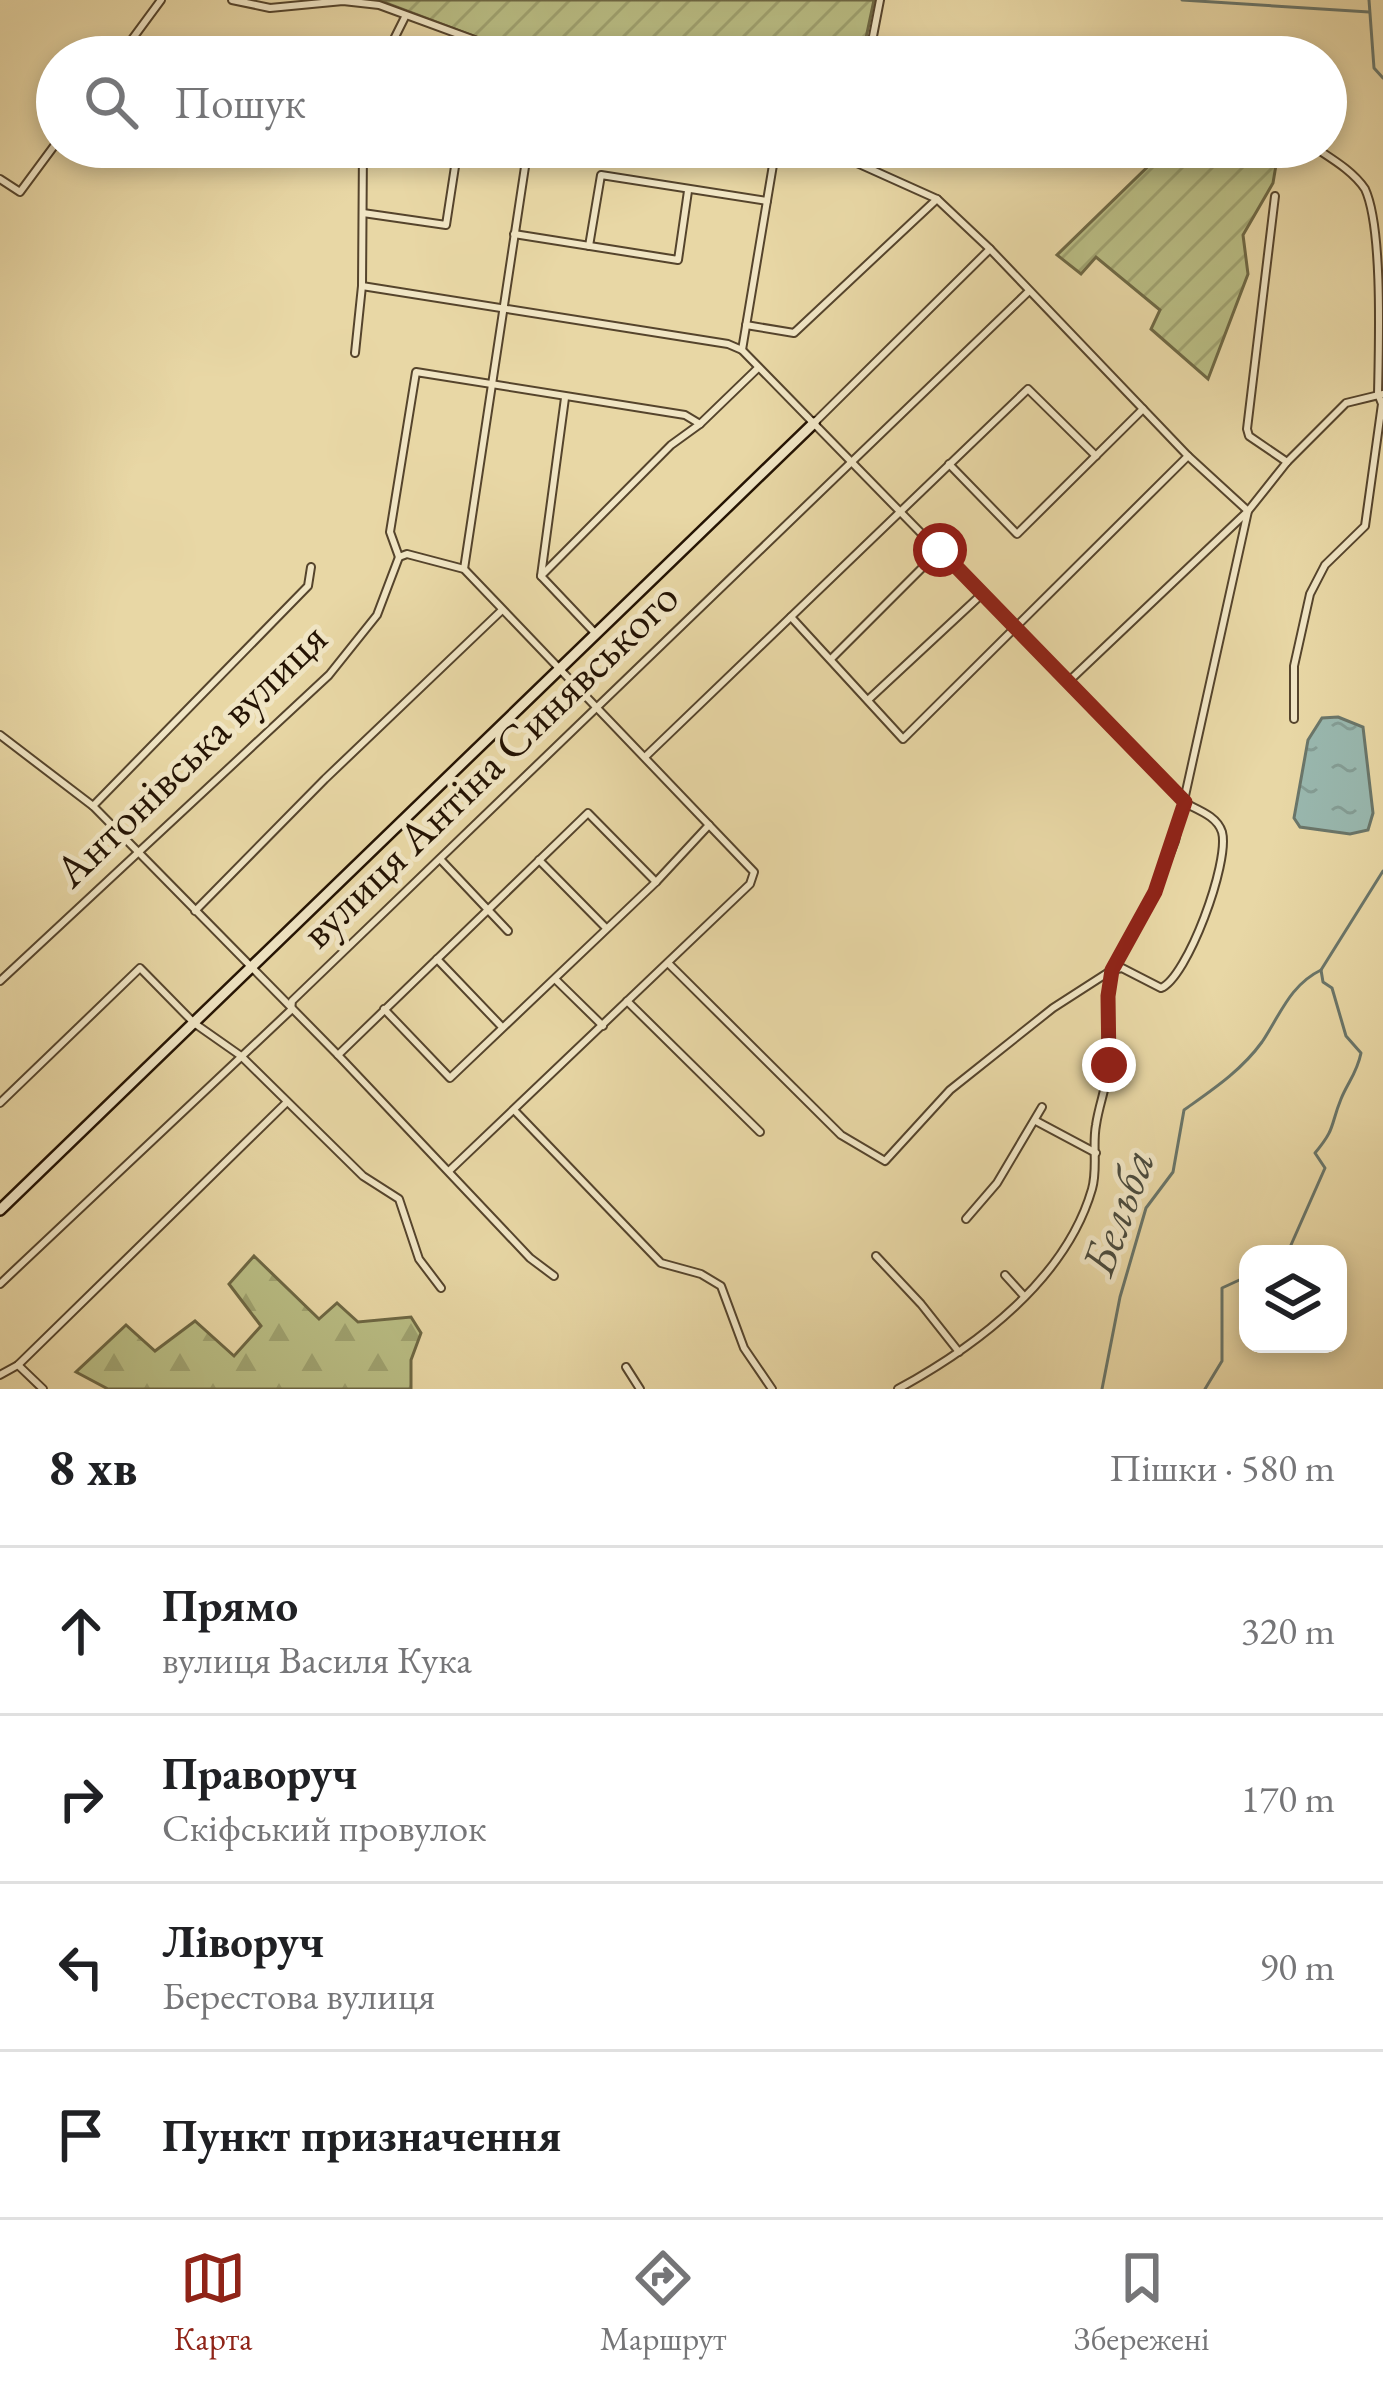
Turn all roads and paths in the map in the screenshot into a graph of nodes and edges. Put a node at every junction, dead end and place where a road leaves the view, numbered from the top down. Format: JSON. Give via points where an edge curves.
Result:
{"nodes":[{"id":1,"x":161,"y":0,"type":"edge"},
{"id":2,"x":232,"y":0,"type":"edge"},
{"id":3,"x":880,"y":0,"type":"edge"},
{"id":4,"x":405,"y":17,"type":"junction"},
{"id":5,"x":134,"y":36,"type":"edge"},
{"id":6,"x":396,"y":36,"type":"edge"},
{"id":7,"x":460,"y":36,"type":"edge"},
{"id":8,"x":872,"y":36,"type":"edge"},
{"id":9,"x":38,"y":168,"type":"edge"},
{"id":10,"x":363,"y":168,"type":"edge"},
{"id":11,"x":455,"y":168,"type":"edge"},
{"id":12,"x":525,"y":168,"type":"edge"},
{"id":13,"x":772,"y":168,"type":"edge"},
{"id":14,"x":868,"y":168,"type":"edge"},
{"id":15,"x":1342,"y":168,"type":"edge"},
{"id":16,"x":0,"y":178,"type":"edge"},
{"id":17,"x":689,"y":189,"type":"junction"},
{"id":18,"x":1275,"y":196,"type":"dead end"},
{"id":19,"x":937,"y":199,"type":"junction"},
{"id":20,"x":766,"y":201,"type":"junction"},
{"id":21,"x":363,"y":213,"type":"junction"},
{"id":22,"x":514,"y":234,"type":"junction"},
{"id":23,"x":590,"y":246,"type":"junction"},
{"id":24,"x":990,"y":249,"type":"junction"},
{"id":25,"x":362,"y":286,"type":"junction"},
{"id":26,"x":1028,"y":292,"type":"junction"},
{"id":27,"x":501,"y":310,"type":"junction"},
{"id":28,"x":746,"y":325,"type":"junction"},
{"id":29,"x":742,"y":350,"type":"junction"},
{"id":30,"x":355,"y":353,"type":"dead end"},
{"id":31,"x":758,"y":368,"type":"junction"},
{"id":32,"x":489,"y":385,"type":"junction"},
{"id":33,"x":1381,"y":394,"type":"edge"},
{"id":34,"x":565,"y":398,"type":"junction"},
{"id":35,"x":1143,"y":409,"type":"junction"},
{"id":36,"x":814,"y":423,"type":"junction"},
{"id":37,"x":700,"y":424,"type":"junction"},
{"id":38,"x":1096,"y":456,"type":"junction"},
{"id":39,"x":1188,"y":456,"type":"junction"},
{"id":40,"x":853,"y":460,"type":"junction"},
{"id":41,"x":1287,"y":462,"type":"junction"},
{"id":42,"x":949,"y":464,"type":"junction"},
{"id":43,"x":902,"y":510,"type":"junction"},
{"id":44,"x":1248,"y":511,"type":"junction"},
{"id":45,"x":940,"y":550,"type":"junction"},
{"id":46,"x":399,"y":557,"type":"junction"},
{"id":47,"x":311,"y":567,"type":"dead end"},
{"id":48,"x":464,"y":569,"type":"junction"},
{"id":49,"x":542,"y":576,"type":"junction"},
{"id":50,"x":982,"y":594,"type":"junction"},
{"id":51,"x":501,"y":611,"type":"junction"},
{"id":52,"x":791,"y":616,"type":"junction"},
{"id":53,"x":1015,"y":628,"type":"junction"},
{"id":54,"x":595,"y":633,"type":"junction"},
{"id":55,"x":831,"y":659,"type":"junction"},
{"id":56,"x":558,"y":670,"type":"junction"},
{"id":57,"x":1068,"y":682,"type":"junction"},
{"id":58,"x":868,"y":700,"type":"junction"},
{"id":59,"x":595,"y":709,"type":"junction"},
{"id":60,"x":1294,"y":719,"type":"dead end"},
{"id":61,"x":0,"y":735,"type":"edge"},
{"id":62,"x":645,"y":757,"type":"junction"},
{"id":63,"x":1185,"y":802,"type":"junction"},
{"id":64,"x":93,"y":806,"type":"junction"},
{"id":65,"x":709,"y":825,"type":"junction"},
{"id":66,"x":136,"y":851,"type":"junction"},
{"id":67,"x":440,"y":860,"type":"junction"},
{"id":68,"x":539,"y":860,"type":"junction"},
{"id":69,"x":656,"y":882,"type":"junction"},
{"id":70,"x":486,"y":909,"type":"junction"},
{"id":71,"x":195,"y":910,"type":"junction"},
{"id":72,"x":606,"y":928,"type":"junction"},
{"id":73,"x":508,"y":932,"type":"dead end"},
{"id":74,"x":437,"y":959,"type":"junction"},
{"id":75,"x":668,"y":963,"type":"junction"},
{"id":76,"x":250,"y":967,"type":"junction"},
{"id":77,"x":1112,"y":970,"type":"junction"},
{"id":78,"x":555,"y":979,"type":"junction"},
{"id":79,"x":0,"y":981,"type":"edge"},
{"id":80,"x":627,"y":1000,"type":"junction"},
{"id":81,"x":291,"y":1010,"type":"junction"},
{"id":82,"x":384,"y":1010,"type":"junction"},
{"id":83,"x":194,"y":1023,"type":"junction"},
{"id":84,"x":603,"y":1026,"type":"junction"},
{"id":85,"x":502,"y":1027,"type":"junction"},
{"id":86,"x":338,"y":1055,"type":"junction"},
{"id":87,"x":241,"y":1056,"type":"junction"},
{"id":88,"x":287,"y":1102,"type":"junction"},
{"id":89,"x":0,"y":1103,"type":"edge"},
{"id":90,"x":1042,"y":1107,"type":"dead end"},
{"id":91,"x":514,"y":1110,"type":"junction"},
{"id":92,"x":1035,"y":1120,"type":"junction"},
{"id":93,"x":760,"y":1132,"type":"dead end"},
{"id":94,"x":1096,"y":1153,"type":"junction"},
{"id":95,"x":448,"y":1172,"type":"junction"},
{"id":96,"x":0,"y":1210,"type":"edge"},
{"id":97,"x":966,"y":1219,"type":"dead end"},
{"id":98,"x":875,"y":1256,"type":"dead end"},
{"id":99,"x":1005,"y":1275,"type":"dead end"},
{"id":100,"x":554,"y":1276,"type":"dead end"},
{"id":101,"x":0,"y":1284,"type":"edge"},
{"id":102,"x":441,"y":1288,"type":"dead end"},
{"id":103,"x":1024,"y":1296,"type":"junction"},
{"id":104,"x":958,"y":1352,"type":"junction"},
{"id":105,"x":18,"y":1365,"type":"junction"},
{"id":106,"x":626,"y":1366,"type":"dead end"},
{"id":107,"x":0,"y":1376,"type":"edge"},
{"id":108,"x":43,"y":1389,"type":"edge"},
{"id":109,"x":640,"y":1389,"type":"edge"},
{"id":110,"x":772,"y":1389,"type":"edge"},
{"id":111,"x":898,"y":1389,"type":"edge"}],
"edges":[{"from":1,"to":5,"type":"street"},
{"from":2,"to":4,"type":"street","via":[[270,8],[343,1]]},
{"from":3,"to":8,"type":"street"},
{"from":4,"to":6,"type":"street"},
{"from":4,"to":7,"type":"street"},
{"from":9,"to":16,"type":"street","via":[[20,192]]},
{"from":10,"to":21,"type":"street"},
{"from":11,"to":21,"type":"street","via":[[446,224]]},
{"from":12,"to":22,"type":"street"},
{"from":13,"to":20,"type":"street"},
{"from":14,"to":19,"type":"street"},
{"from":15,"to":33,"type":"street","via":[[1360,181],[1377,214]]},
{"from":17,"to":20,"type":"street"},
{"from":17,"to":23,"type":"street","via":[[601,175]]},
{"from":17,"to":23,"type":"street","via":[[678,260]]},
{"from":18,"to":41,"type":"street","via":[[1247,429]]},
{"from":19,"to":24,"type":"street"},
{"from":19,"to":28,"type":"street","via":[[794,333]]},
{"from":20,"to":28,"type":"street"},
{"from":21,"to":25,"type":"street"},
{"from":22,"to":23,"type":"street"},
{"from":22,"to":27,"type":"street"},
{"from":24,"to":26,"type":"street"},
{"from":24,"to":36,"type":"street","name":"вулиця Антіна Синявського"},
{"from":25,"to":27,"type":"street"},
{"from":25,"to":30,"type":"street"},
{"from":26,"to":35,"type":"street"},
{"from":26,"to":40,"type":"street","name":"вулиця Антіна Синявського"},
{"from":27,"to":29,"type":"street"},
{"from":27,"to":32,"type":"street"},
{"from":28,"to":29,"type":"street"},
{"from":29,"to":31,"type":"street"},
{"from":31,"to":36,"type":"street"},
{"from":31,"to":37,"type":"street"},
{"from":32,"to":34,"type":"street"},
{"from":32,"to":46,"type":"street","via":[[416,372],[390,532]]},
{"from":32,"to":48,"type":"street"},
{"from":33,"to":41,"type":"street","via":[[1346,403]]},
{"from":33,"to":60,"type":"street","via":[[1365,526],[1315,581],[1294,666]]},
{"from":34,"to":37,"type":"street","via":[[685,415]]},
{"from":34,"to":49,"type":"street"},
{"from":35,"to":38,"type":"street"},
{"from":35,"to":39,"type":"street"},
{"from":36,"to":40,"type":"street"},
{"from":36,"to":54,"type":"street","name":"вулиця Антіна Синявського"},
{"from":37,"to":49,"type":"street"},
{"from":38,"to":42,"type":"street","via":[[1028,389]]},
{"from":38,"to":42,"type":"street","via":[[1017,534]]},
{"from":39,"to":44,"type":"street"},
{"from":39,"to":53,"type":"street"},
{"from":40,"to":43,"type":"street"},
{"from":40,"to":59,"type":"street","name":"вулиця Антіна Синявського"},
{"from":41,"to":44,"type":"street"},
{"from":42,"to":43,"type":"street"},
{"from":43,"to":45,"type":"street"},
{"from":43,"to":52,"type":"street"},
{"from":44,"to":57,"type":"street"},
{"from":44,"to":63,"type":"street"},
{"from":45,"to":50,"type":"street"},
{"from":45,"to":55,"type":"street"},
{"from":46,"to":48,"type":"street"},
{"from":46,"to":66,"type":"street","name":"Антонівська вулиця","via":[[377,615],[329,675]]},
{"from":47,"to":64,"type":"street","via":[[308,586]]},
{"from":48,"to":51,"type":"street"},
{"from":49,"to":54,"type":"street"},
{"from":50,"to":53,"type":"street"},
{"from":50,"to":58,"type":"street"},
{"from":51,"to":56,"type":"street"},
{"from":51,"to":71,"type":"street"},
{"from":52,"to":55,"type":"street"},
{"from":52,"to":62,"type":"street"},
{"from":53,"to":57,"type":"street"},
{"from":53,"to":58,"type":"street","via":[[903,739]]},
{"from":54,"to":56,"type":"street","name":"вулиця Антіна Синявського"},
{"from":55,"to":58,"type":"street"},
{"from":56,"to":59,"type":"street"},
{"from":56,"to":76,"type":"street","name":"вулиця Антіна Синявського"},
{"from":57,"to":63,"type":"street"},
{"from":59,"to":62,"type":"street"},
{"from":59,"to":67,"type":"street","name":"вулиця Антіна Синявського"},
{"from":61,"to":64,"type":"street"},
{"from":62,"to":65,"type":"street"},
{"from":63,"to":77,"type":"street","via":[[1155,892]]},
{"from":63,"to":77,"type":"street","via":[[1221,829],[1211,902],[1168,986]]},
{"from":64,"to":66,"type":"street"},
{"from":65,"to":69,"type":"street"},
{"from":65,"to":75,"type":"street","via":[[754,872]]},
{"from":66,"to":71,"type":"street"},
{"from":66,"to":79,"type":"street","name":"Антонівська вулиця"},
{"from":67,"to":70,"type":"street"},
{"from":67,"to":81,"type":"street","name":"вулиця Антіна Синявського"},
{"from":68,"to":69,"type":"street","via":[[588,813]]},
{"from":68,"to":70,"type":"street"},
{"from":68,"to":72,"type":"street"},
{"from":69,"to":72,"type":"street"},
{"from":70,"to":73,"type":"street"},
{"from":70,"to":74,"type":"street"},
{"from":71,"to":76,"type":"street"},
{"from":72,"to":78,"type":"street"},
{"from":74,"to":82,"type":"street"},
{"from":74,"to":85,"type":"street"},
{"from":75,"to":77,"type":"street","via":[[841,1135],[885,1162],[950,1090]]},
{"from":75,"to":80,"type":"street"},
{"from":76,"to":81,"type":"street"},
{"from":76,"to":83,"type":"street","name":"вулиця Антіна Синявського"},
{"from":77,"to":94,"type":"street"},
{"from":78,"to":84,"type":"street"},
{"from":78,"to":85,"type":"street"},
{"from":80,"to":84,"type":"street"},
{"from":80,"to":93,"type":"street"},
{"from":81,"to":86,"type":"street"},
{"from":81,"to":87,"type":"street","name":"вулиця Антіна Синявського"},
{"from":82,"to":85,"type":"street","via":[[450,1078]]},
{"from":82,"to":86,"type":"street"},
{"from":83,"to":87,"type":"street"},
{"from":83,"to":89,"type":"street","via":[[140,968]]},
{"from":83,"to":96,"type":"street","name":"вулиця Антіна Синявського"},
{"from":84,"to":91,"type":"street"},
{"from":86,"to":95,"type":"street"},
{"from":87,"to":88,"type":"street"},
{"from":87,"to":101,"type":"street","name":"вулиця Антіна Синявського"},
{"from":88,"to":102,"type":"street","via":[[363,1176],[399,1198],[418,1259]]},
{"from":88,"to":105,"type":"street"},
{"from":90,"to":92,"type":"street"},
{"from":91,"to":95,"type":"street"},
{"from":91,"to":110,"type":"street","via":[[661,1263],[721,1286],[745,1348]]},
{"from":92,"to":94,"type":"street"},
{"from":92,"to":97,"type":"street"},
{"from":94,"to":103,"type":"street","via":[[1082,1216]]},
{"from":95,"to":100,"type":"street"},
{"from":98,"to":104,"type":"street"},
{"from":99,"to":103,"type":"street"},
{"from":103,"to":104,"type":"street"},
{"from":104,"to":111,"type":"street"},
{"from":105,"to":107,"type":"street"},
{"from":105,"to":108,"type":"street"},
{"from":106,"to":109,"type":"street"}]}
